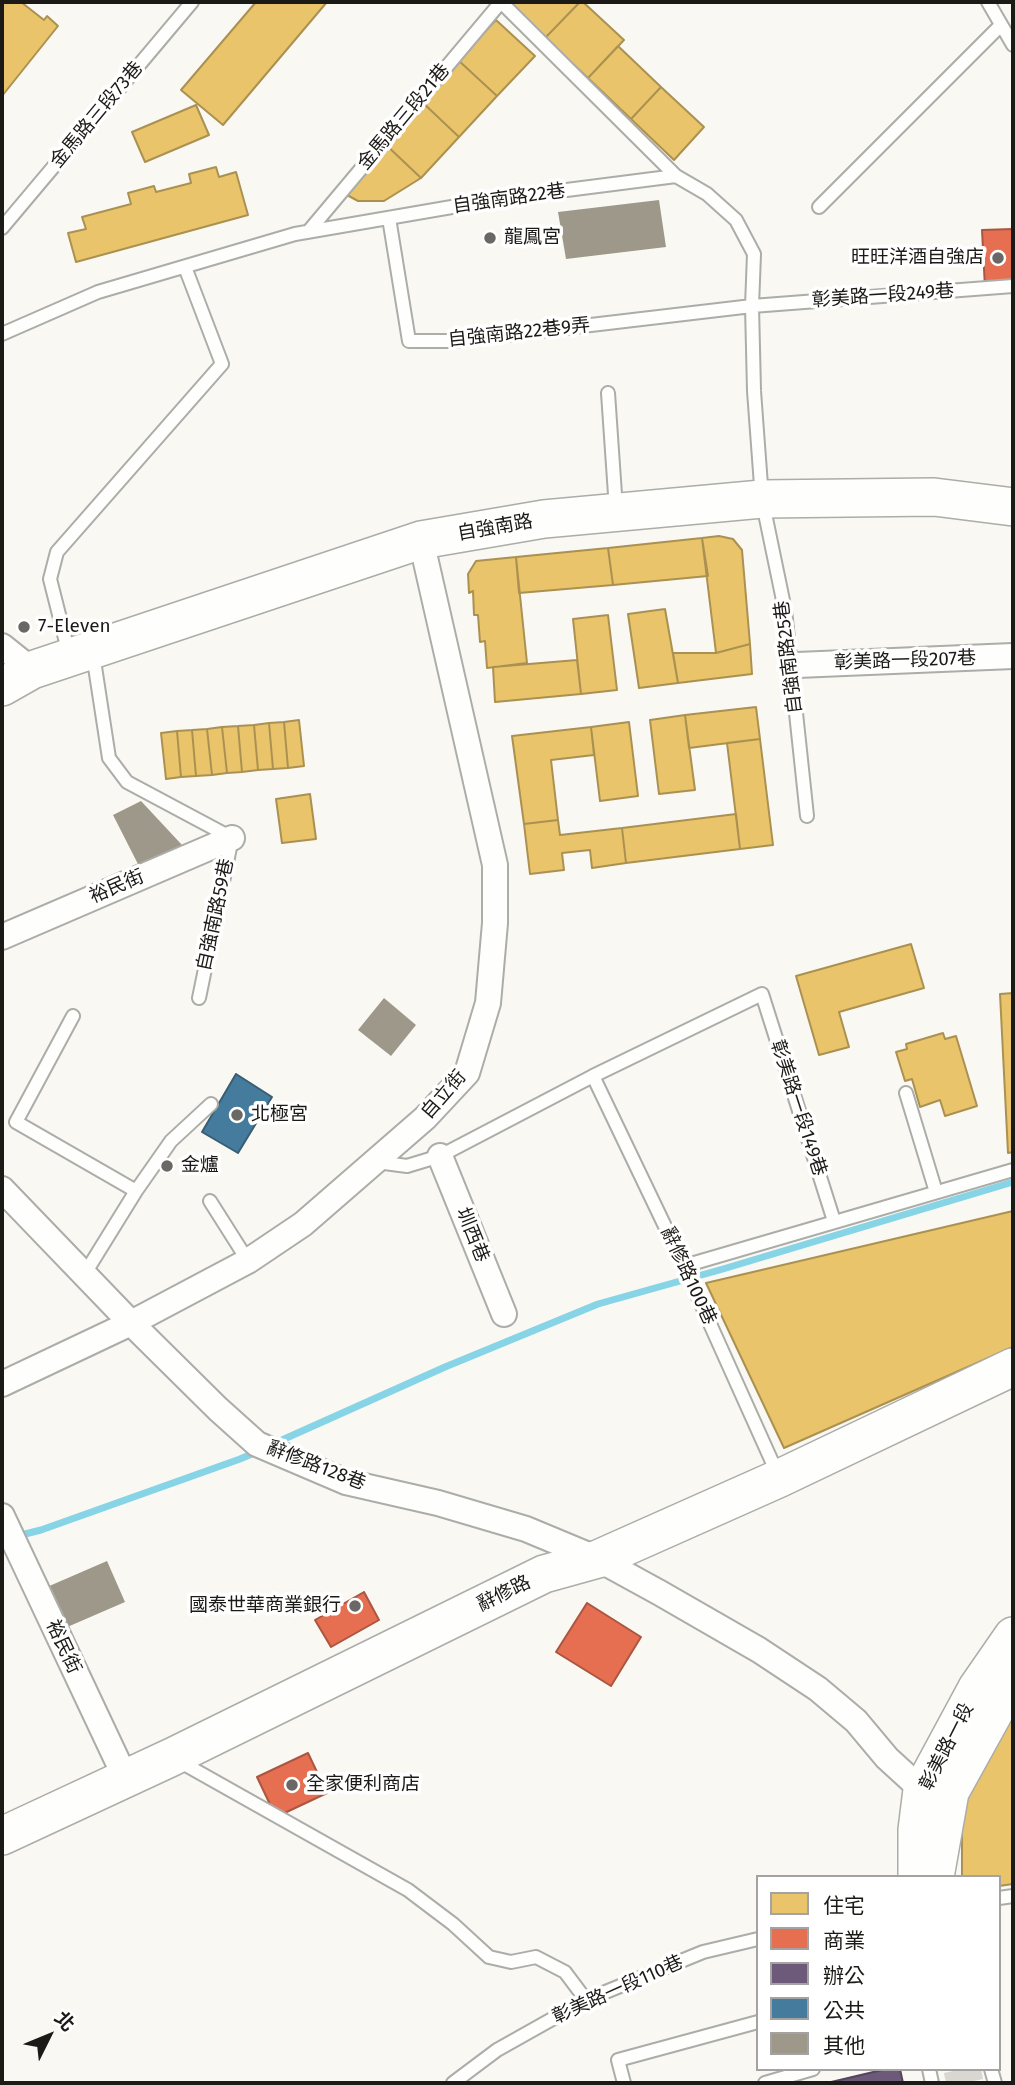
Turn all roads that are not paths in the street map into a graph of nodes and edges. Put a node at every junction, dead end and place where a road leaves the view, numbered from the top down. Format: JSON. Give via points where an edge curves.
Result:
{"nodes":[{"id":1,"x":192,"y":2,"type":"edge"},
{"id":2,"x":501,"y":2,"type":"edge"},
{"id":3,"x":988,"y":2,"type":"edge"},
{"id":4,"x":1001,"y":25,"type":"junction"},
{"id":5,"x":1013,"y":45,"type":"edge"},
{"id":6,"x":676,"y":176,"type":"junction"},
{"id":7,"x":819,"y":207,"type":"dead end"},
{"id":8,"x":389,"y":218,"type":"junction"},
{"id":9,"x":2,"y":228,"type":"edge"},
{"id":10,"x":308,"y":232,"type":"junction"},
{"id":11,"x":185,"y":267,"type":"junction"},
{"id":12,"x":1013,"y":286,"type":"edge"},
{"id":13,"x":752,"y":306,"type":"junction"},
{"id":14,"x":2,"y":334,"type":"edge"},
{"id":15,"x":608,"y":393,"type":"dead end"},
{"id":16,"x":762,"y":499,"type":"junction"},
{"id":17,"x":1013,"y":507,"type":"edge"},
{"id":18,"x":617,"y":512,"type":"junction"},
{"id":19,"x":421,"y":540,"type":"junction"},
{"id":20,"x":2,"y":646,"type":"edge"},
{"id":21,"x":82,"y":654,"type":"junction"},
{"id":22,"x":1013,"y":656,"type":"edge"},
{"id":23,"x":797,"y":665,"type":"dead end"},
{"id":24,"x":17,"y":678,"type":"edge"},
{"id":25,"x":807,"y":816,"type":"dead end"},
{"id":26,"x":232,"y":838,"type":"junction"},
{"id":27,"x":2,"y":937,"type":"edge"},
{"id":28,"x":199,"y":998,"type":"dead end"},
{"id":29,"x":73,"y":1016,"type":"dead end"},
{"id":30,"x":593,"y":1076,"type":"junction"},
{"id":31,"x":906,"y":1093,"type":"dead end"},
{"id":32,"x":211,"y":1104,"type":"dead end"},
{"id":33,"x":440,"y":1156,"type":"junction"},
{"id":34,"x":377,"y":1162,"type":"junction"},
{"id":35,"x":1013,"y":1170,"type":"edge"},
{"id":36,"x":2,"y":1189,"type":"edge"},
{"id":37,"x":136,"y":1191,"type":"junction"},
{"id":38,"x":936,"y":1192,"type":"junction"},
{"id":39,"x":210,"y":1201,"type":"dead end"},
{"id":40,"x":834,"y":1221,"type":"junction"},
{"id":41,"x":248,"y":1261,"type":"junction"},
{"id":42,"x":684,"y":1266,"type":"junction"},
{"id":43,"x":84,"y":1275,"type":"junction"},
{"id":44,"x":504,"y":1314,"type":"dead end"},
{"id":45,"x":131,"y":1323,"type":"junction"},
{"id":46,"x":1013,"y":1367,"type":"edge"},
{"id":47,"x":2,"y":1384,"type":"edge"},
{"id":48,"x":780,"y":1478,"type":"junction"},
{"id":49,"x":2,"y":1516,"type":"edge"},
{"id":50,"x":598,"y":1559,"type":"junction"},
{"id":51,"x":1013,"y":1636,"type":"edge"},
{"id":52,"x":1013,"y":1678,"type":"edge"},
{"id":53,"x":172,"y":1757,"type":"junction"},
{"id":54,"x":125,"y":1777,"type":"junction"},
{"id":55,"x":936,"y":1791,"type":"junction"},
{"id":56,"x":2,"y":1836,"type":"edge"},
{"id":57,"x":926,"y":1875,"type":"edge"},
{"id":58,"x":756,"y":1939,"type":"edge"},
{"id":59,"x":586,"y":2000,"type":"junction"},
{"id":60,"x":756,"y":2023,"type":"edge"},
{"id":61,"x":806,"y":2071,"type":"edge"},
{"id":62,"x":453,"y":2083,"type":"edge"},
{"id":63,"x":624,"y":2083,"type":"edge"},
{"id":64,"x":765,"y":2083,"type":"edge"}],
"edges":[{"from":1,"to":9,"type":"lane","name":"金馬路三段73巷"},
{"from":2,"to":6,"type":"lane"},
{"from":2,"to":10,"type":"lane","name":"金馬路三段21巷"},
{"from":3,"to":4,"type":"lane"},
{"from":4,"to":5,"type":"lane"},
{"from":4,"to":7,"type":"lane"},
{"from":6,"to":8,"type":"lane","name":"自強南路22巷"},
{"from":6,"to":13,"type":"lane","via":[[707,194],[736,220],[754,254]]},
{"from":8,"to":10,"type":"lane","name":"自強南路22巷"},
{"from":8,"to":13,"type":"lane","name":"自強南路22巷9弄","via":[[409,341],[455,341]]},
{"from":10,"to":11,"type":"lane","name":"自強南路22巷"},
{"from":11,"to":14,"type":"lane","name":"自強南路22巷","via":[[99,292]]},
{"from":11,"to":21,"type":"lane","name":"自強南路59巷","via":[[222,364],[57,552],[50,579]]},
{"from":12,"to":13,"type":"lane","name":"彰美路一段249巷"},
{"from":13,"to":16,"type":"lane"},
{"from":15,"to":18,"type":"lane"},
{"from":16,"to":17,"type":"street","name":"自強南路","via":[[934,497]]},
{"from":16,"to":18,"type":"street","name":"自強南路"},
{"from":16,"to":25,"type":"lane","name":"自強南路25巷","via":[[785,610]]},
{"from":18,"to":19,"type":"street","name":"自強南路"},
{"from":19,"to":21,"type":"street","name":"自強南路"},
{"from":19,"to":34,"type":"street","name":"自立街","via":[[495,865],[495,923],[488,1003],[467,1073]]},
{"from":20,"to":24,"type":"street"},
{"from":21,"to":24,"type":"street","name":"自強南路"},
{"from":21,"to":26,"type":"lane","name":"自強南路59巷","via":[[109,758],[127,782]]},
{"from":22,"to":23,"type":"street","name":"彰美路一段207巷"},
{"from":26,"to":27,"type":"street","name":"裕民街"},
{"from":26,"to":28,"type":"lane","name":"自強南路59巷"},
{"from":29,"to":37,"type":"lane","via":[[16,1122]]},
{"from":30,"to":33,"type":"lane"},
{"from":30,"to":40,"type":"lane","name":"彰美路一段149巷","via":[[762,994]]},
{"from":30,"to":42,"type":"lane","name":"辭修路100巷"},
{"from":31,"to":38,"type":"lane"},
{"from":32,"to":37,"type":"lane","via":[[171,1140]]},
{"from":33,"to":34,"type":"lane","via":[[407,1166]]},
{"from":33,"to":44,"type":"street","name":"圳西巷"},
{"from":34,"to":41,"type":"street","name":"自立街","via":[[303,1224]]},
{"from":35,"to":38,"type":"lane"},
{"from":36,"to":43,"type":"street","name":"辭修路128巷"},
{"from":37,"to":43,"type":"lane"},
{"from":38,"to":40,"type":"lane"},
{"from":39,"to":41,"type":"lane"},
{"from":40,"to":42,"type":"lane"},
{"from":41,"to":45,"type":"street","name":"自立街"},
{"from":42,"to":48,"type":"lane","name":"辭修路100巷"},
{"from":43,"to":45,"type":"street","name":"辭修路128巷"},
{"from":45,"to":47,"type":"street","name":"自立街"},
{"from":45,"to":50,"type":"street","name":"辭修路128巷","via":[[257,1444],[346,1482],[526,1529]]},
{"from":46,"to":48,"type":"street","name":"辭修路"},
{"from":48,"to":50,"type":"street","name":"辭修路"},
{"from":49,"to":54,"type":"street","name":"裕民街"},
{"from":50,"to":53,"type":"street","name":"辭修路","via":[[544,1574]]},
{"from":50,"to":55,"type":"street","name":"辭修路128巷","via":[[759,1650],[818,1689],[856,1721],[887,1758]]},
{"from":51,"to":55,"type":"street","name":"彰美路一段","via":[[978,1688]]},
{"from":52,"to":55,"type":"street","name":"彰美路一段"},
{"from":53,"to":54,"type":"street","name":"辭修路"},
{"from":53,"to":59,"type":"lane","via":[[408,1890],[489,1957],[511,1962],[536,1956],[565,1972]]},
{"from":54,"to":56,"type":"street","name":"辭修路"},
{"from":55,"to":57,"type":"street","name":"彰美路一段","via":[[917,1830]]},
{"from":58,"to":59,"type":"lane","name":"彰美路一段110巷","via":[[703,1952]]},
{"from":59,"to":62,"type":"lane","name":"彰美路一段110巷","via":[[497,2050]]},
{"from":60,"to":63,"type":"lane","via":[[618,2060]]},
{"from":61,"to":64,"type":"lane"}]}
